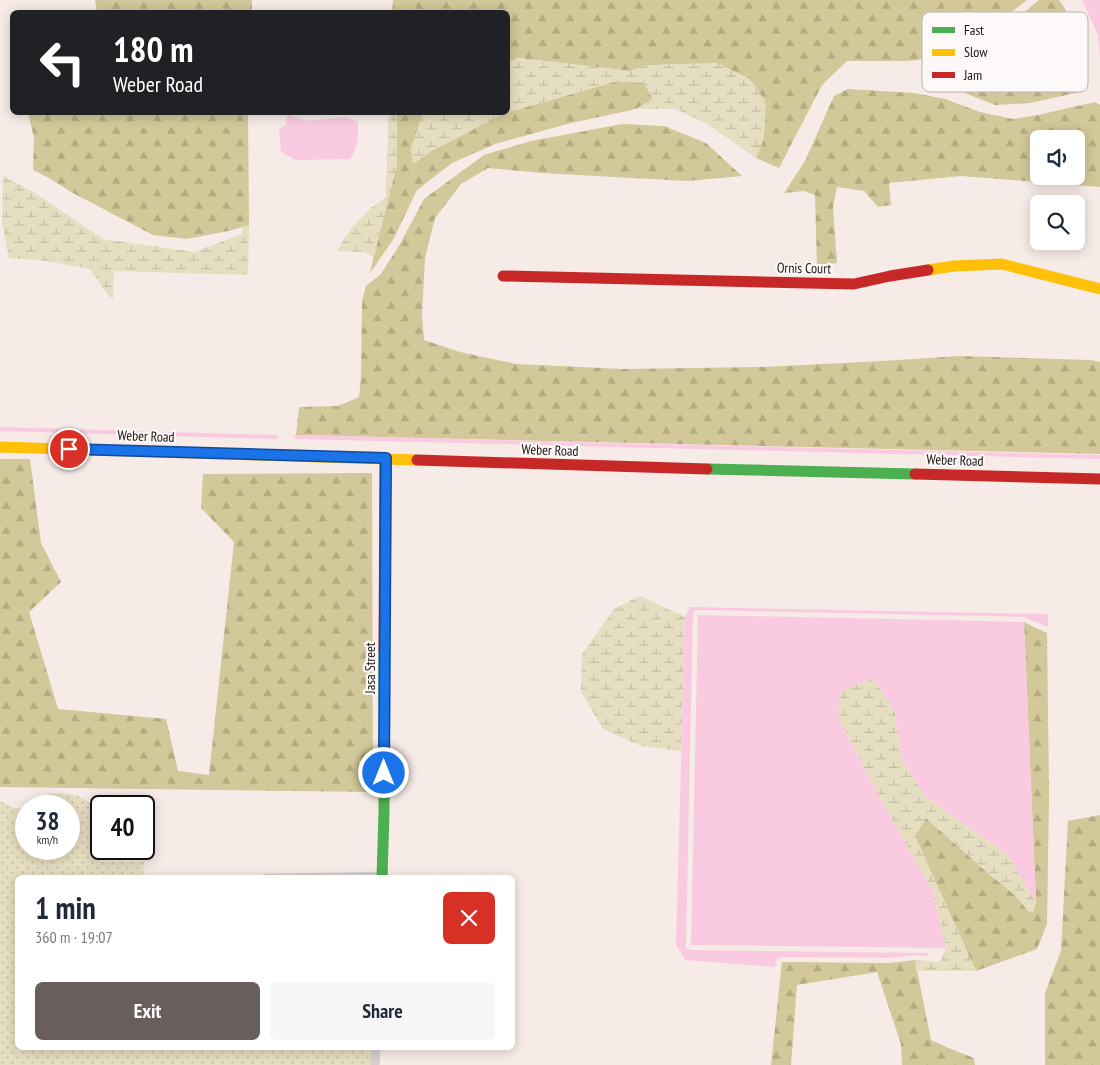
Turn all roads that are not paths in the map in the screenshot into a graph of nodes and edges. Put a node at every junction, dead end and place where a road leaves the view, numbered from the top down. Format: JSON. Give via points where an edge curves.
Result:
{"nodes":[{"id":1,"x":504,"y":276,"type":"dead end"},
{"id":2,"x":1100,"y":290,"type":"edge"},
{"id":3,"x":0,"y":447,"type":"edge"},
{"id":4,"x":386,"y":458,"type":"junction"},
{"id":5,"x":1100,"y":479,"type":"edge"},
{"id":6,"x":382,"y":875,"type":"edge"},
{"id":7,"x":376,"y":1050,"type":"edge"},
{"id":8,"x":375,"y":1065,"type":"edge"}],
"edges":[{"from":1,"to":2,"type":"street","name":"Ornis Court","via":[[854,284],[954,266],[1002,264]]},
{"from":3,"to":4,"type":"street","name":"Weber Road"},
{"from":4,"to":5,"type":"street","name":"Weber Road"},
{"from":4,"to":6,"type":"street","name":"Jasa Street"},
{"from":7,"to":8,"type":"street"}]}
